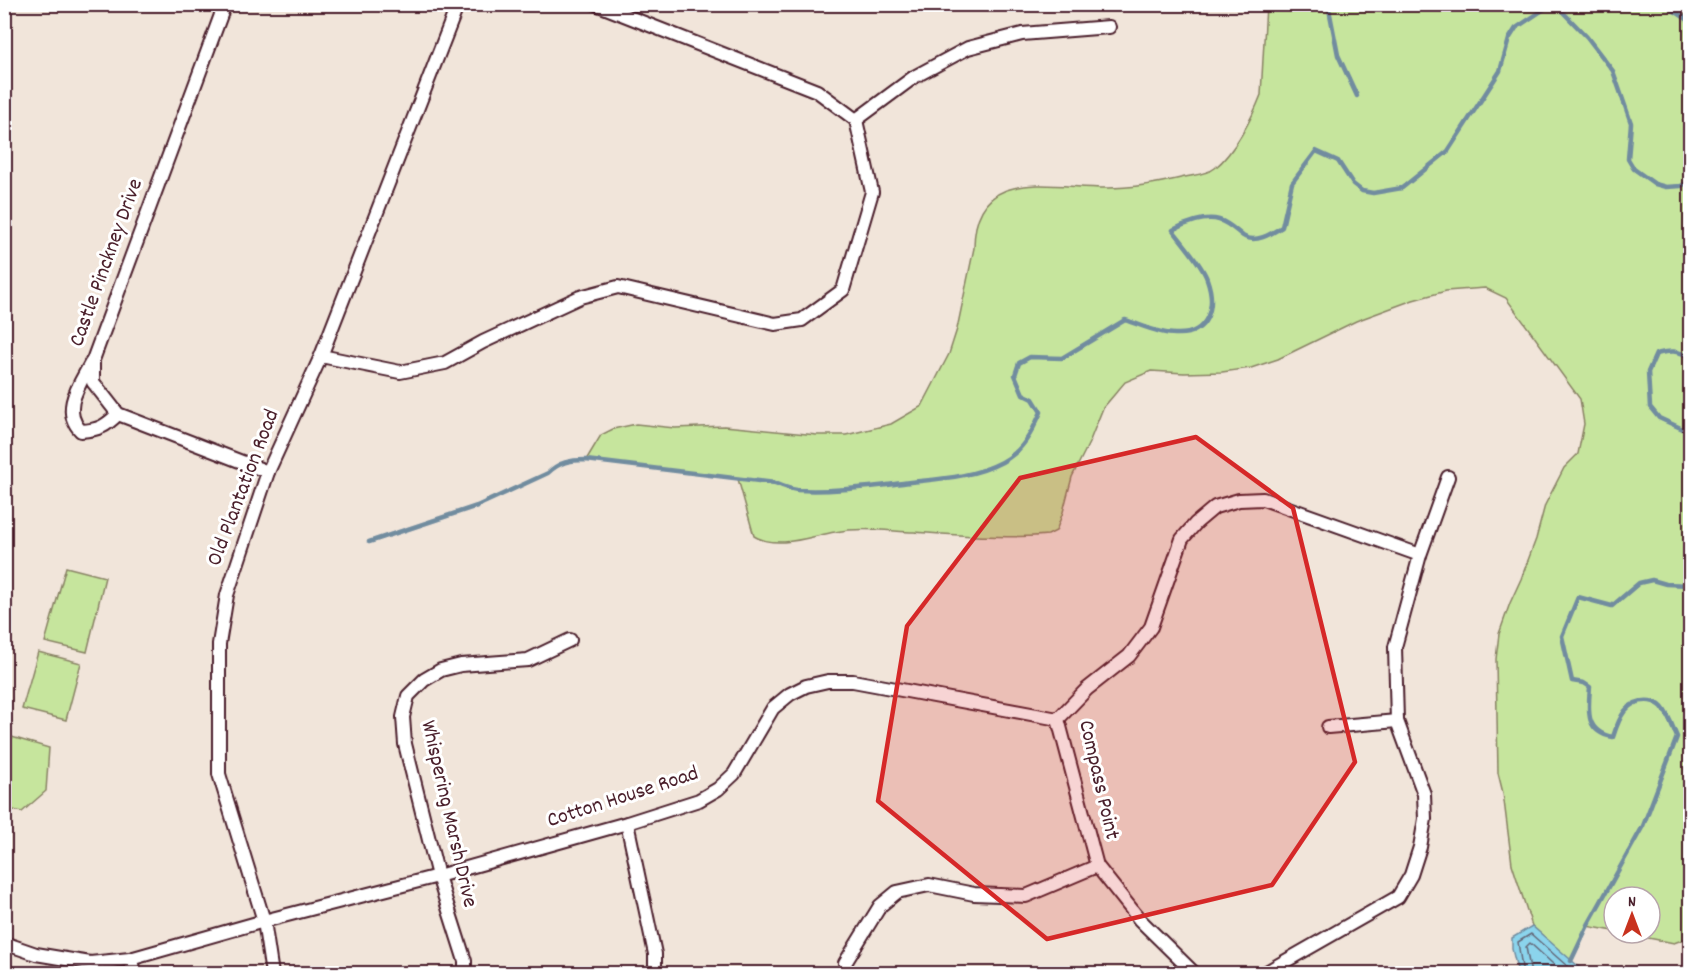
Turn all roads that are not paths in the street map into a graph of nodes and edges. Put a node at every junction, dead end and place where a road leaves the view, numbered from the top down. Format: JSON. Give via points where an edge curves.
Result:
{"nodes":[{"id":1,"x":225,"y":4,"type":"edge"},
{"id":2,"x":458,"y":4,"type":"edge"},
{"id":3,"x":596,"y":4,"type":"edge"},
{"id":4,"x":1109,"y":27,"type":"dead end"},
{"id":5,"x":856,"y":120,"type":"junction"},
{"id":6,"x":321,"y":356,"type":"junction"},
{"id":7,"x":93,"y":360,"type":"junction"},
{"id":8,"x":118,"y":414,"type":"junction"},
{"id":9,"x":268,"y":472,"type":"junction"},
{"id":10,"x":1448,"y":477,"type":"dead end"},
{"id":11,"x":1420,"y":555,"type":"junction"},
{"id":12,"x":570,"y":640,"type":"dead end"},
{"id":13,"x":1058,"y":719,"type":"junction"},
{"id":14,"x":1396,"y":721,"type":"junction"},
{"id":15,"x":1328,"y":727,"type":"dead end"},
{"id":16,"x":627,"y":823,"type":"junction"},
{"id":17,"x":1097,"y":866,"type":"junction"},
{"id":18,"x":438,"y":876,"type":"junction"},
{"id":19,"x":264,"y":921,"type":"junction"},
{"id":20,"x":4,"y":942,"type":"edge"},
{"id":21,"x":130,"y":959,"type":"junction"},
{"id":22,"x":845,"y":963,"type":"dead end"},
{"id":23,"x":135,"y":974,"type":"edge"},
{"id":24,"x":272,"y":974,"type":"edge"},
{"id":25,"x":465,"y":974,"type":"edge"},
{"id":26,"x":655,"y":974,"type":"edge"},
{"id":27,"x":1195,"y":974,"type":"edge"},
{"id":28,"x":1263,"y":974,"type":"edge"}],
"edges":[{"from":1,"to":7,"type":"street","name":"Castle Pinckney Drive"},
{"from":2,"to":6,"type":"street","name":"Old Plantation Road"},
{"from":3,"to":5,"type":"street","via":[[817,91]]},
{"from":4,"to":5,"type":"street","via":[[1022,34],[968,48],[914,77]]},
{"from":5,"to":6,"type":"street","via":[[872,192],[843,290],[802,320],[776,324],[618,287],[579,297],[445,363],[400,372]]},
{"from":6,"to":9,"type":"street","name":"Old Plantation Road"},
{"from":7,"to":8,"type":"street","name":"Castle Pinckney Drive","via":[[93,382]]},
{"from":7,"to":8,"type":"street","via":[[72,401],[75,424],[81,431],[92,430],[107,426]]},
{"from":8,"to":9,"type":"street"},
{"from":9,"to":19,"type":"street","name":"Old Plantation Road","via":[[227,595],[219,644],[219,774]]},
{"from":10,"to":11,"type":"street"},
{"from":11,"to":13,"type":"street","name":"Compass Point","via":[[1263,499],[1215,507],[1182,539],[1151,627],[1129,656],[1087,689]]},
{"from":11,"to":14,"type":"street","via":[[1395,646]]},
{"from":12,"to":18,"type":"street","name":"Whispering Marsh Drive","via":[[528,660],[441,670],[408,696],[403,717],[405,744]]},
{"from":13,"to":16,"type":"street","name":"Cotton House Road","via":[[854,681],[807,686],[773,708],[734,774],[718,789],[699,800]]},
{"from":13,"to":17,"type":"street","name":"Compass Point"},
{"from":14,"to":15,"type":"street"},
{"from":14,"to":28,"type":"street","via":[[1424,794],[1425,819],[1412,875],[1398,897]]},
{"from":16,"to":18,"type":"street","name":"Cotton House Road"},
{"from":16,"to":26,"type":"street","via":[[655,954]]},
{"from":17,"to":22,"type":"street","via":[[1026,896],[974,894],[929,885],[897,892],[880,906]]},
{"from":17,"to":27,"type":"street","name":"Compass Point","via":[[1140,920]]},
{"from":18,"to":19,"type":"street","name":"Cotton House Road"},
{"from":18,"to":25,"type":"street","name":"Whispering Marsh Drive","via":[[465,961]]},
{"from":19,"to":21,"type":"street","name":"Cotton House Road"},
{"from":19,"to":24,"type":"street","name":"Old Plantation Road"},
{"from":20,"to":21,"type":"street","name":"Cotton House Road","via":[[36,954],[90,963]]},
{"from":21,"to":23,"type":"street"}]}
